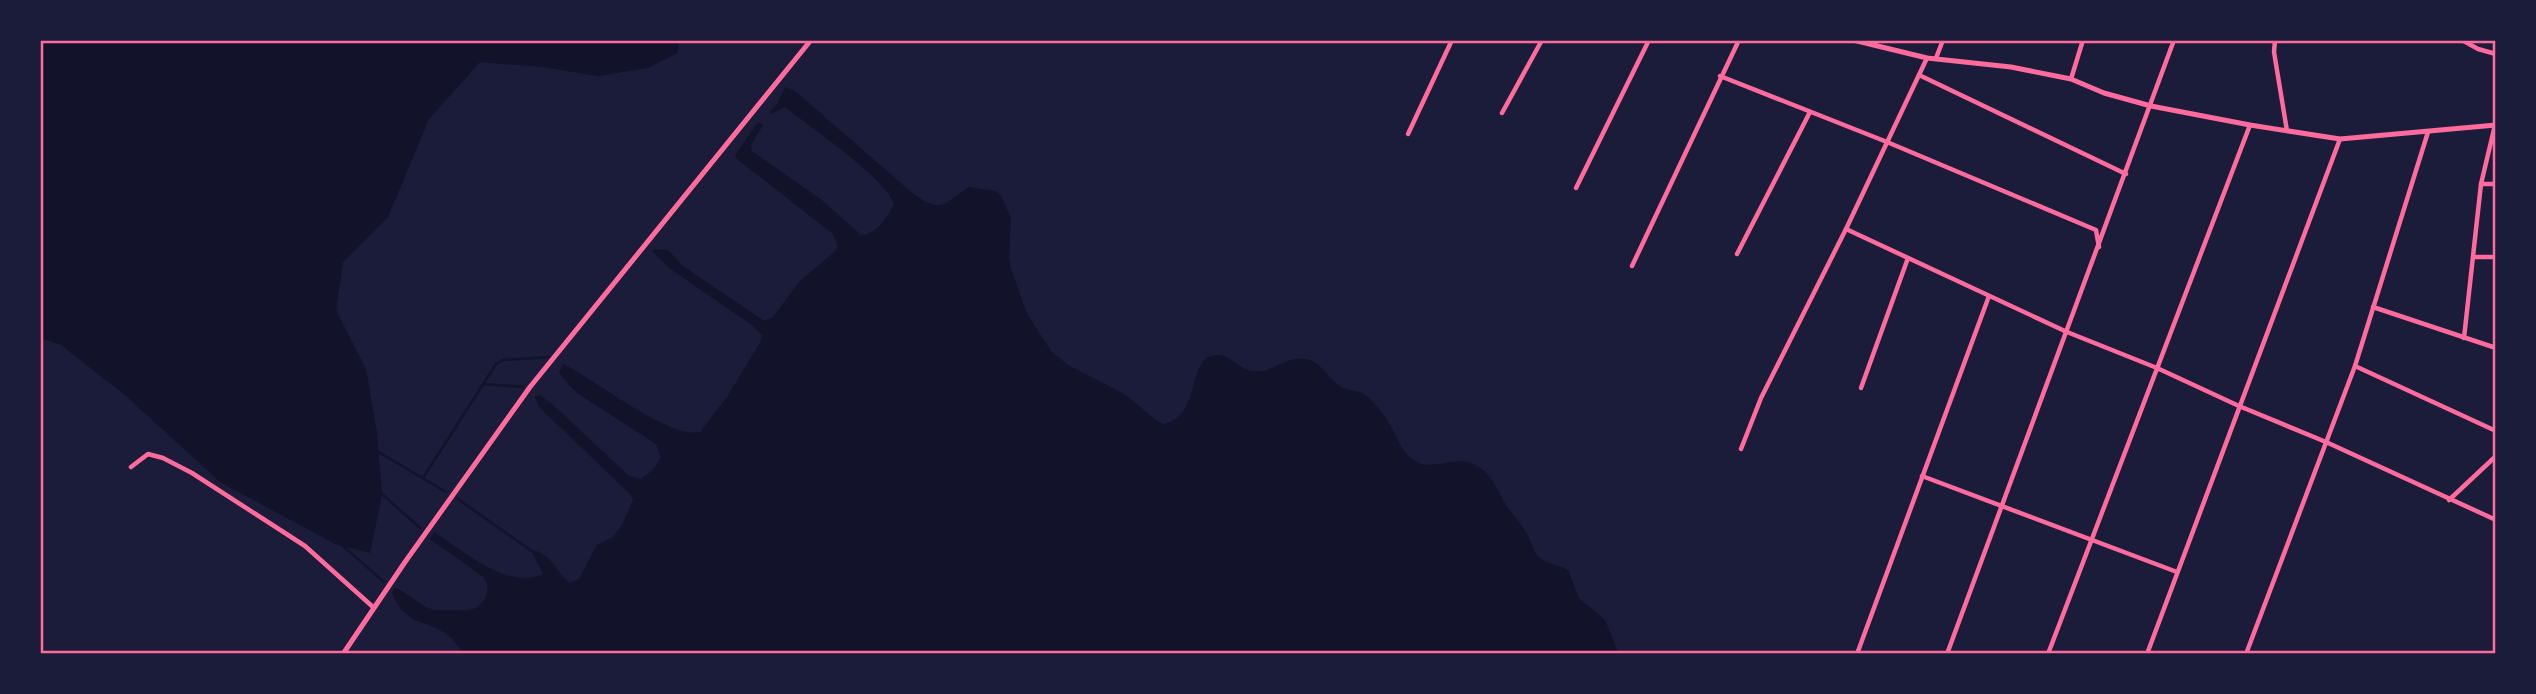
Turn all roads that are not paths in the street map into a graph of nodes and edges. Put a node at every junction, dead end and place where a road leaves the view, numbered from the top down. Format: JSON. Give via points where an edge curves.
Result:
{"nodes":[{"id":1,"x":811,"y":40,"type":"edge"},
{"id":2,"x":1452,"y":40,"type":"edge"},
{"id":3,"x":1542,"y":40,"type":"edge"},
{"id":4,"x":1649,"y":40,"type":"edge"},
{"id":5,"x":1739,"y":40,"type":"edge"},
{"id":6,"x":1853,"y":40,"type":"edge"},
{"id":7,"x":1943,"y":40,"type":"edge"},
{"id":8,"x":2083,"y":40,"type":"edge"},
{"id":9,"x":2174,"y":40,"type":"edge"},
{"id":10,"x":2275,"y":40,"type":"edge"},
{"id":11,"x":2462,"y":40,"type":"edge"},
{"id":12,"x":1879,"y":43,"type":"edge"},
{"id":13,"x":2496,"y":54,"type":"edge"},
{"id":14,"x":1927,"y":58,"type":"junction"},
{"id":15,"x":1936,"y":58,"type":"junction"},
{"id":16,"x":1919,"y":75,"type":"junction"},
{"id":17,"x":1720,"y":76,"type":"junction"},
{"id":18,"x":2071,"y":79,"type":"junction"},
{"id":19,"x":2151,"y":106,"type":"junction"},
{"id":20,"x":1810,"y":111,"type":"junction"},
{"id":21,"x":1502,"y":113,"type":"dead end"},
{"id":22,"x":2250,"y":125,"type":"junction"},
{"id":23,"x":2496,"y":125,"type":"edge"},
{"id":24,"x":2287,"y":131,"type":"junction"},
{"id":25,"x":2428,"y":132,"type":"junction"},
{"id":26,"x":1408,"y":134,"type":"dead end"},
{"id":27,"x":2340,"y":139,"type":"junction"},
{"id":28,"x":1887,"y":142,"type":"junction"},
{"id":29,"x":2126,"y":174,"type":"junction"},
{"id":30,"x":2481,"y":184,"type":"junction"},
{"id":31,"x":2496,"y":184,"type":"edge"},
{"id":32,"x":1576,"y":188,"type":"dead end"},
{"id":33,"x":1846,"y":229,"type":"junction"},
{"id":34,"x":2099,"y":247,"type":"junction"},
{"id":35,"x":1737,"y":254,"type":"dead end"},
{"id":36,"x":2475,"y":257,"type":"junction"},
{"id":37,"x":2496,"y":257,"type":"edge"},
{"id":38,"x":1908,"y":258,"type":"junction"},
{"id":39,"x":1632,"y":266,"type":"dead end"},
{"id":40,"x":1989,"y":296,"type":"junction"},
{"id":41,"x":2373,"y":307,"type":"junction"},
{"id":42,"x":2067,"y":332,"type":"junction"},
{"id":43,"x":2464,"y":338,"type":"junction"},
{"id":44,"x":2496,"y":348,"type":"edge"},
{"id":45,"x":2355,"y":366,"type":"junction"},
{"id":46,"x":2157,"y":368,"type":"junction"},
{"id":47,"x":1861,"y":388,"type":"dead end"},
{"id":48,"x":2239,"y":407,"type":"junction"},
{"id":49,"x":2496,"y":430,"type":"edge"},
{"id":50,"x":2326,"y":442,"type":"junction"},
{"id":51,"x":1741,"y":449,"type":"dead end"},
{"id":52,"x":2496,"y":456,"type":"edge"},
{"id":53,"x":131,"y":467,"type":"dead end"},
{"id":54,"x":1922,"y":476,"type":"junction"},
{"id":55,"x":2449,"y":500,"type":"junction"},
{"id":56,"x":2002,"y":506,"type":"junction"},
{"id":57,"x":2496,"y":520,"type":"edge"},
{"id":58,"x":2091,"y":540,"type":"junction"},
{"id":59,"x":2177,"y":572,"type":"junction"},
{"id":60,"x":373,"y":607,"type":"junction"},
{"id":61,"x":343,"y":654,"type":"edge"},
{"id":62,"x":1857,"y":654,"type":"edge"},
{"id":63,"x":1947,"y":654,"type":"edge"},
{"id":64,"x":2048,"y":654,"type":"edge"},
{"id":65,"x":2147,"y":654,"type":"edge"},
{"id":66,"x":2246,"y":654,"type":"edge"}],
"edges":[{"from":1,"to":60,"type":"street","via":[[530,387]]},
{"from":2,"to":26,"type":"street"},
{"from":3,"to":21,"type":"street"},
{"from":4,"to":32,"type":"street"},
{"from":5,"to":17,"type":"street"},
{"from":6,"to":12,"type":"street"},
{"from":7,"to":15,"type":"street"},
{"from":8,"to":18,"type":"street"},
{"from":9,"to":19,"type":"street"},
{"from":10,"to":24,"type":"street"},
{"from":11,"to":13,"type":"street"},
{"from":12,"to":14,"type":"street"},
{"from":14,"to":15,"type":"street"},
{"from":14,"to":16,"type":"street"},
{"from":15,"to":18,"type":"street"},
{"from":16,"to":28,"type":"street"},
{"from":16,"to":29,"type":"street"},
{"from":17,"to":20,"type":"street"},
{"from":17,"to":39,"type":"street"},
{"from":18,"to":19,"type":"street"},
{"from":19,"to":22,"type":"street"},
{"from":19,"to":29,"type":"street"},
{"from":20,"to":28,"type":"street"},
{"from":20,"to":35,"type":"street"},
{"from":22,"to":24,"type":"street"},
{"from":22,"to":46,"type":"street"},
{"from":23,"to":25,"type":"street"},
{"from":23,"to":30,"type":"street"},
{"from":24,"to":27,"type":"street"},
{"from":25,"to":27,"type":"street"},
{"from":25,"to":41,"type":"street"},
{"from":27,"to":48,"type":"street"},
{"from":28,"to":33,"type":"street"},
{"from":28,"to":34,"type":"street","via":[[2095,230]]},
{"from":29,"to":34,"type":"street"},
{"from":30,"to":31,"type":"street"},
{"from":30,"to":36,"type":"street"},
{"from":33,"to":38,"type":"street"},
{"from":33,"to":51,"type":"street","via":[[1761,398]]},
{"from":34,"to":42,"type":"street"},
{"from":36,"to":37,"type":"street"},
{"from":36,"to":43,"type":"street"},
{"from":38,"to":40,"type":"street"},
{"from":38,"to":47,"type":"street"},
{"from":40,"to":42,"type":"street"},
{"from":40,"to":54,"type":"street"},
{"from":41,"to":43,"type":"street"},
{"from":41,"to":45,"type":"street"},
{"from":42,"to":46,"type":"street"},
{"from":42,"to":56,"type":"street"},
{"from":43,"to":44,"type":"street"},
{"from":45,"to":49,"type":"street"},
{"from":45,"to":50,"type":"street"},
{"from":46,"to":48,"type":"street"},
{"from":46,"to":58,"type":"street"},
{"from":48,"to":50,"type":"street"},
{"from":48,"to":59,"type":"street"},
{"from":50,"to":55,"type":"street"},
{"from":50,"to":66,"type":"street"},
{"from":52,"to":55,"type":"street"},
{"from":53,"to":60,"type":"street","via":[[148,454],[183,467],[314,553]]},
{"from":54,"to":56,"type":"street"},
{"from":54,"to":62,"type":"street"},
{"from":55,"to":57,"type":"street"},
{"from":56,"to":58,"type":"street"},
{"from":56,"to":63,"type":"street"},
{"from":58,"to":59,"type":"street"},
{"from":58,"to":64,"type":"street"},
{"from":59,"to":65,"type":"street"},
{"from":60,"to":61,"type":"street"}]}
